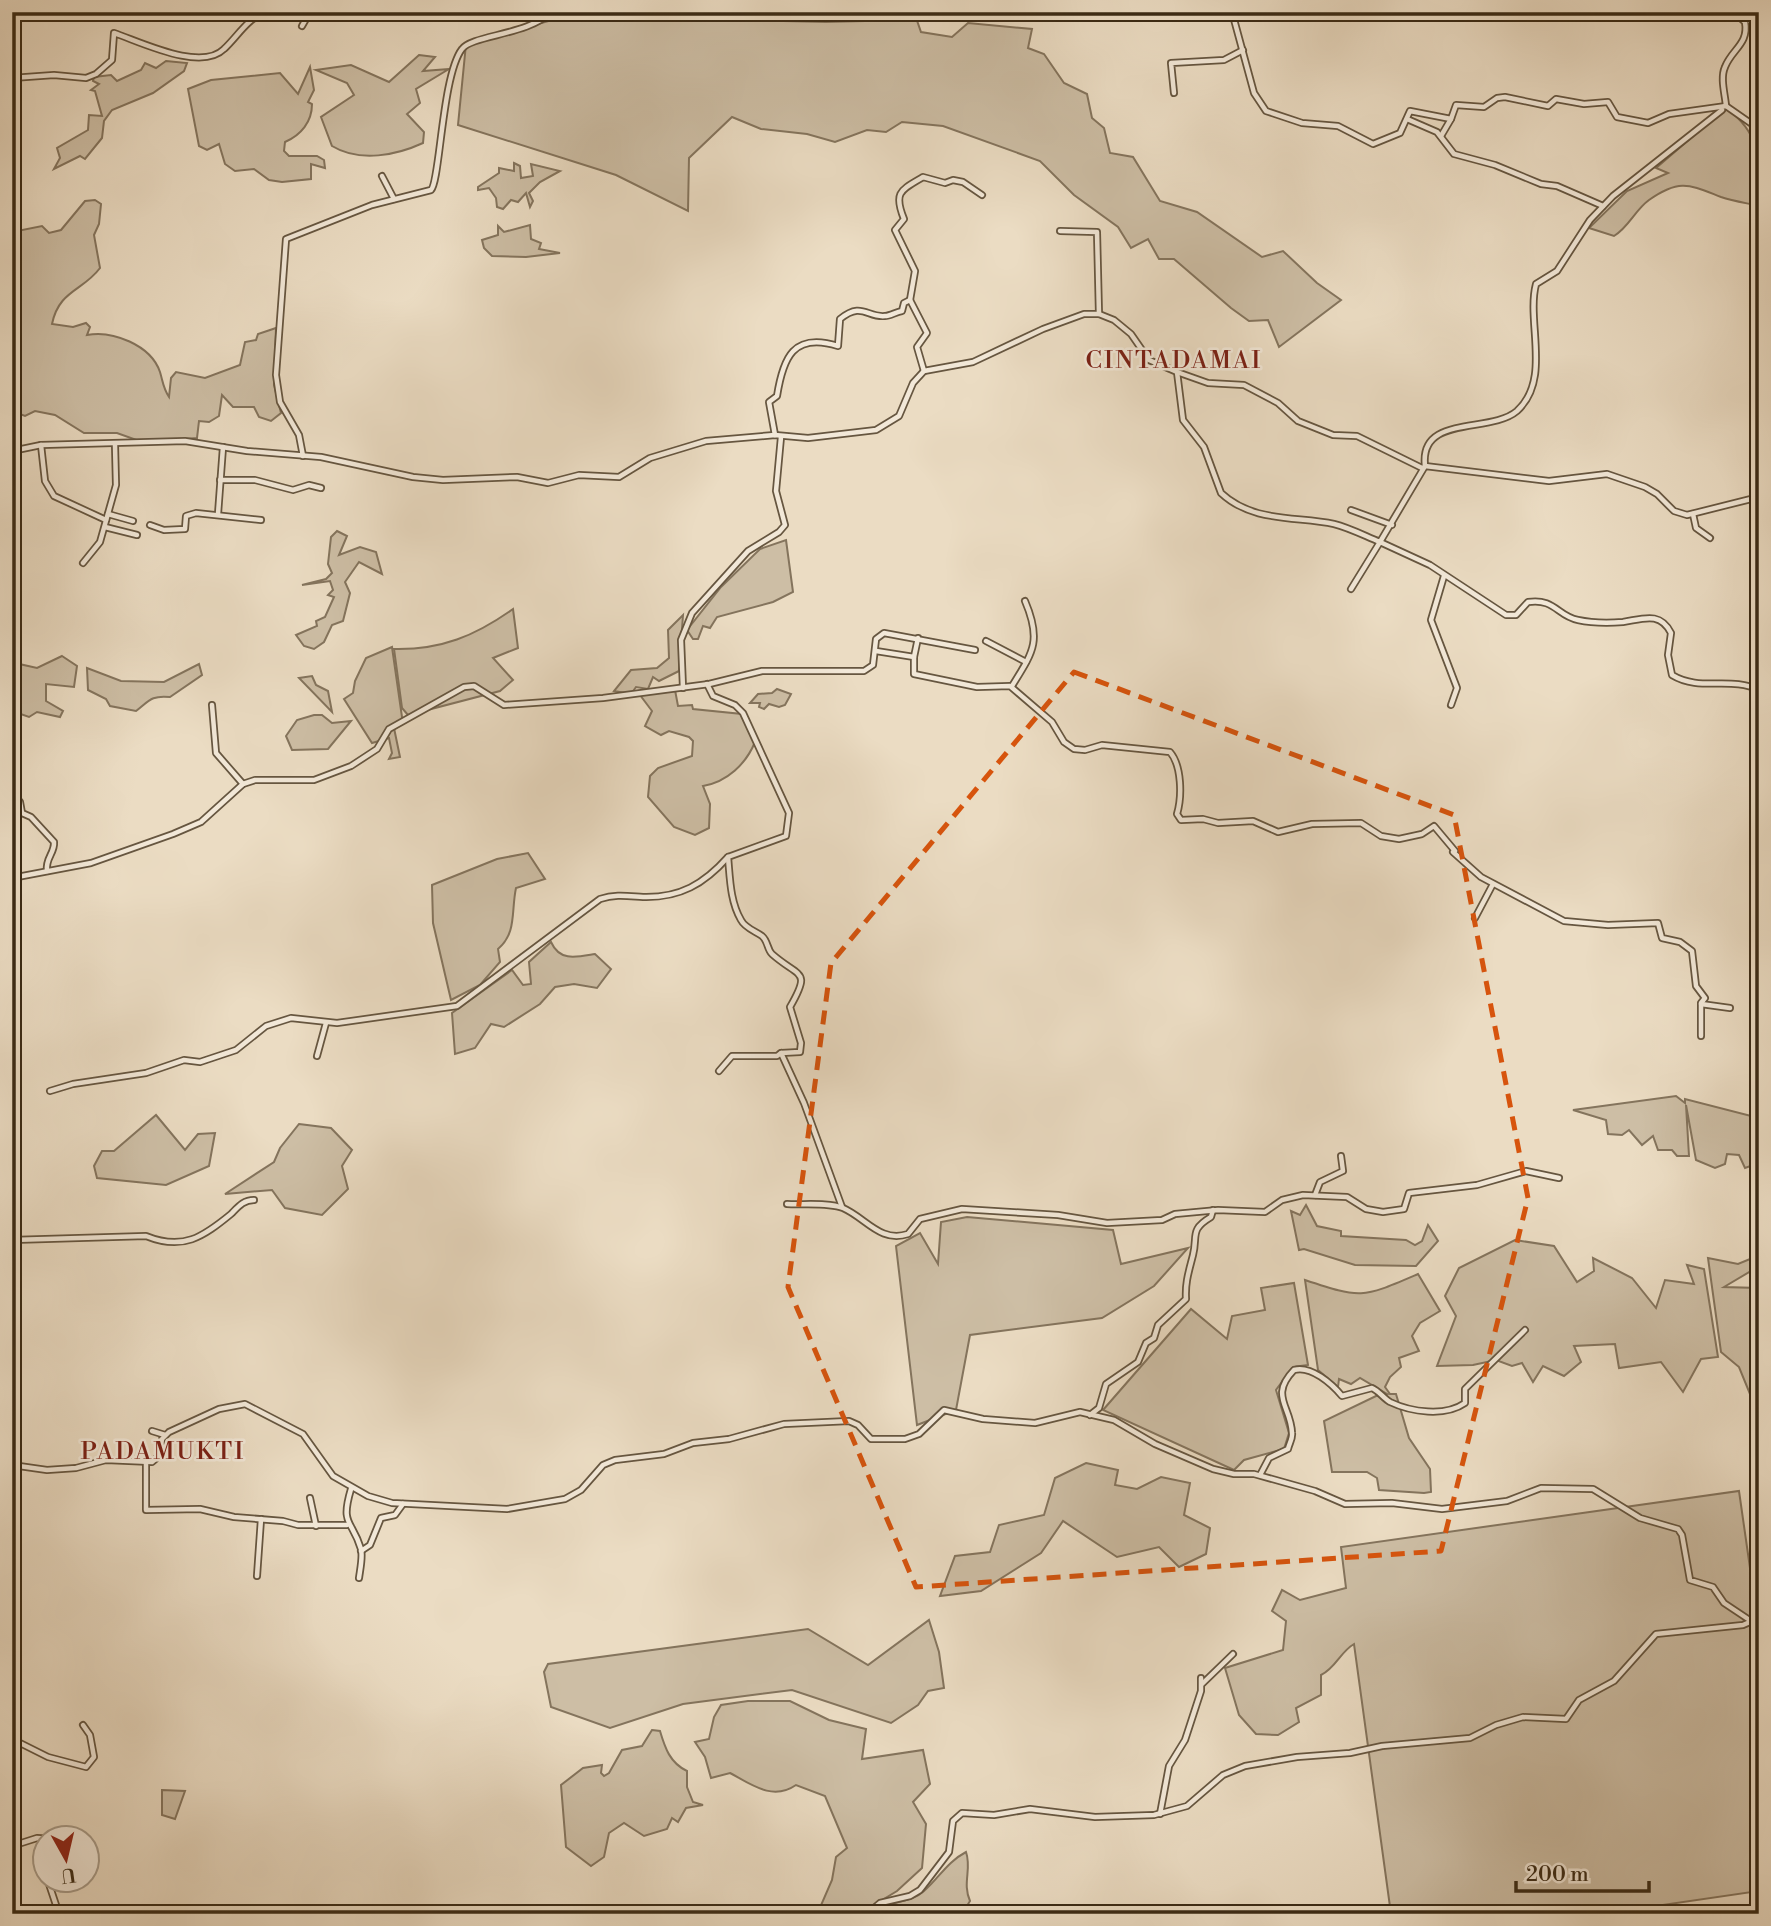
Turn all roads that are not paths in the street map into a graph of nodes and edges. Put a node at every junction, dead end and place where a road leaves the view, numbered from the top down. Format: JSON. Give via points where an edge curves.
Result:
{"nodes":[{"id":1,"x":265,"y":12,"type":"edge"},
{"id":2,"x":311,"y":12,"type":"edge"},
{"id":3,"x":324,"y":12,"type":"edge"},
{"id":4,"x":551,"y":12,"type":"edge"},
{"id":5,"x":1231,"y":12,"type":"edge"},
{"id":6,"x":1733,"y":12,"type":"edge"},
{"id":7,"x":1741,"y":17,"type":"junction"},
{"id":8,"x":1759,"y":24,"type":"edge"},
{"id":9,"x":302,"y":26,"type":"dead end"},
{"id":10,"x":1243,"y":50,"type":"junction"},
{"id":11,"x":12,"y":78,"type":"edge"},
{"id":12,"x":1174,"y":93,"type":"dead end"},
{"id":13,"x":1725,"y":107,"type":"junction"},
{"id":14,"x":1451,"y":119,"type":"junction"},
{"id":15,"x":1405,"y":126,"type":"junction"},
{"id":16,"x":1759,"y":129,"type":"edge"},
{"id":17,"x":1441,"y":137,"type":"junction"},
{"id":18,"x":382,"y":176,"type":"dead end"},
{"id":19,"x":982,"y":195,"type":"dead end"},
{"id":20,"x":394,"y":199,"type":"junction"},
{"id":21,"x":1603,"y":205,"type":"junction"},
{"id":22,"x":1060,"y":231,"type":"dead end"},
{"id":23,"x":910,"y":300,"type":"junction"},
{"id":24,"x":1099,"y":314,"type":"junction"},
{"id":25,"x":924,"y":371,"type":"junction"},
{"id":26,"x":1177,"y":372,"type":"junction"},
{"id":27,"x":775,"y":435,"type":"junction"},
{"id":28,"x":782,"y":437,"type":"junction"},
{"id":29,"x":41,"y":445,"type":"junction"},
{"id":30,"x":115,"y":445,"type":"junction"},
{"id":31,"x":223,"y":447,"type":"junction"},
{"id":32,"x":12,"y":451,"type":"edge"},
{"id":33,"x":303,"y":456,"type":"junction"},
{"id":34,"x":1424,"y":467,"type":"junction"},
{"id":35,"x":220,"y":480,"type":"junction"},
{"id":36,"x":321,"y":488,"type":"dead end"},
{"id":37,"x":1759,"y":497,"type":"edge"},
{"id":38,"x":1351,"y":510,"type":"dead end"},
{"id":39,"x":108,"y":514,"type":"junction"},
{"id":40,"x":218,"y":514,"type":"junction"},
{"id":41,"x":1693,"y":514,"type":"junction"},
{"id":42,"x":106,"y":520,"type":"junction"},
{"id":43,"x":261,"y":520,"type":"dead end"},
{"id":44,"x":133,"y":522,"type":"dead end"},
{"id":45,"x":150,"y":525,"type":"dead end"},
{"id":46,"x":1392,"y":525,"type":"junction"},
{"id":47,"x":105,"y":527,"type":"junction"},
{"id":48,"x":137,"y":535,"type":"dead end"},
{"id":49,"x":1710,"y":538,"type":"dead end"},
{"id":50,"x":1380,"y":542,"type":"junction"},
{"id":51,"x":83,"y":563,"type":"dead end"},
{"id":52,"x":1444,"y":576,"type":"junction"},
{"id":53,"x":1351,"y":589,"type":"dead end"},
{"id":54,"x":1025,"y":601,"type":"dead end"},
{"id":55,"x":918,"y":638,"type":"junction"},
{"id":56,"x":986,"y":641,"type":"dead end"},
{"id":57,"x":975,"y":650,"type":"dead end"},
{"id":58,"x":876,"y":651,"type":"junction"},
{"id":59,"x":914,"y":657,"type":"junction"},
{"id":60,"x":1026,"y":662,"type":"junction"},
{"id":61,"x":706,"y":684,"type":"junction"},
{"id":62,"x":1012,"y":686,"type":"junction"},
{"id":63,"x":683,"y":688,"type":"junction"},
{"id":64,"x":1759,"y":690,"type":"edge"},
{"id":65,"x":212,"y":705,"type":"dead end"},
{"id":66,"x":1451,"y":705,"type":"dead end"},
{"id":67,"x":243,"y":784,"type":"junction"},
{"id":68,"x":12,"y":793,"type":"edge"},
{"id":69,"x":728,"y":857,"type":"junction"},
{"id":70,"x":47,"y":871,"type":"junction"},
{"id":71,"x":12,"y":878,"type":"edge"},
{"id":72,"x":1493,"y":884,"type":"junction"},
{"id":73,"x":1475,"y":918,"type":"dead end"},
{"id":74,"x":1701,"y":1004,"type":"junction"},
{"id":75,"x":1731,"y":1008,"type":"dead end"},
{"id":76,"x":327,"y":1023,"type":"junction"},
{"id":77,"x":1701,"y":1036,"type":"dead end"},
{"id":78,"x":780,"y":1053,"type":"junction"},
{"id":79,"x":317,"y":1056,"type":"dead end"},
{"id":80,"x":719,"y":1071,"type":"dead end"},
{"id":81,"x":50,"y":1091,"type":"dead end"},
{"id":82,"x":1341,"y":1156,"type":"dead end"},
{"id":83,"x":1559,"y":1178,"type":"dead end"},
{"id":84,"x":1315,"y":1195,"type":"junction"},
{"id":85,"x":254,"y":1200,"type":"dead end"},
{"id":86,"x":787,"y":1204,"type":"dead end"},
{"id":87,"x":842,"y":1207,"type":"junction"},
{"id":88,"x":1213,"y":1210,"type":"junction"},
{"id":89,"x":12,"y":1240,"type":"edge"},
{"id":90,"x":1525,"y":1330,"type":"dead end"},
{"id":91,"x":1090,"y":1415,"type":"junction"},
{"id":92,"x":152,"y":1431,"type":"dead end"},
{"id":93,"x":165,"y":1435,"type":"junction"},
{"id":94,"x":146,"y":1462,"type":"junction"},
{"id":95,"x":12,"y":1465,"type":"edge"},
{"id":96,"x":1260,"y":1475,"type":"junction"},
{"id":97,"x":351,"y":1489,"type":"junction"},
{"id":98,"x":310,"y":1498,"type":"dead end"},
{"id":99,"x":403,"y":1504,"type":"junction"},
{"id":100,"x":261,"y":1519,"type":"junction"},
{"id":101,"x":347,"y":1525,"type":"junction"},
{"id":102,"x":316,"y":1526,"type":"junction"},
{"id":103,"x":361,"y":1551,"type":"junction"},
{"id":104,"x":257,"y":1576,"type":"dead end"},
{"id":105,"x":359,"y":1578,"type":"dead end"},
{"id":106,"x":1759,"y":1618,"type":"edge"},
{"id":107,"x":1751,"y":1621,"type":"junction"},
{"id":108,"x":1233,"y":1654,"type":"dead end"},
{"id":109,"x":83,"y":1725,"type":"dead end"},
{"id":110,"x":12,"y":1739,"type":"edge"},
{"id":111,"x":1160,"y":1814,"type":"junction"},
{"id":112,"x":32,"y":1840,"type":"edge"},
{"id":113,"x":12,"y":1846,"type":"edge"},
{"id":114,"x":53,"y":1895,"type":"edge"},
{"id":115,"x":59,"y":1914,"type":"edge"},
{"id":116,"x":867,"y":1914,"type":"edge"}],
"edges":[{"from":1,"to":11,"type":"street","via":[[213,56],[184,57],[114,33],[112,60],[90,77]]},
{"from":2,"to":3,"type":"street"},
{"from":2,"to":9,"type":"street"},
{"from":4,"to":20,"type":"street","via":[[503,36],[471,41],[462,48],[443,114],[435,187]]},
{"from":5,"to":10,"type":"street"},
{"from":6,"to":7,"type":"street"},
{"from":7,"to":8,"type":"street"},
{"from":7,"to":13,"type":"street","via":[[1747,31],[1723,75]]},
{"from":10,"to":12,"type":"street","via":[[1224,60],[1171,63]]},
{"from":10,"to":15,"type":"street","via":[[1254,93],[1266,111],[1302,123],[1338,126],[1373,144],[1399,134]]},
{"from":13,"to":14,"type":"street","via":[[1669,114],[1641,124],[1617,117],[1608,102],[1556,99],[1548,106],[1499,98],[1484,107],[1456,105]]},
{"from":13,"to":16,"type":"street"},
{"from":13,"to":21,"type":"street"},
{"from":14,"to":15,"type":"street","via":[[1412,110]]},
{"from":14,"to":17,"type":"street"},
{"from":15,"to":17,"type":"street","via":[[1410,119]]},
{"from":17,"to":21,"type":"street","via":[[1454,154]]},
{"from":18,"to":20,"type":"street"},
{"from":19,"to":23,"type":"street","via":[[963,182],[925,177],[899,194],[904,219],[895,231],[915,271]]},
{"from":20,"to":33,"type":"street","via":[[286,239],[275,375],[279,402],[299,435]]},
{"from":21,"to":34,"type":"street","via":[[1557,271],[1535,284],[1535,370],[1525,400],[1509,416],[1493,423],[1438,434]]},
{"from":22,"to":24,"type":"street","via":[[1097,232]]},
{"from":23,"to":25,"type":"street","via":[[928,336],[917,347]]},
{"from":23,"to":27,"type":"street","via":[[902,311],[887,316],[865,310],[847,314],[840,319],[838,346],[822,341],[788,355],[780,369],[777,396],[769,402]]},
{"from":24,"to":25,"type":"street","via":[[1070,318],[966,364]]},
{"from":24,"to":26,"type":"street","via":[[1130,334],[1149,360]]},
{"from":25,"to":28,"type":"street","via":[[913,383],[905,408],[886,426],[808,438]]},
{"from":26,"to":34,"type":"street","via":[[1208,383],[1244,385],[1278,403],[1298,421],[1333,435],[1357,436]]},
{"from":26,"to":50,"type":"street","via":[[1183,420],[1204,447],[1226,498],[1263,514],[1338,525]]},
{"from":27,"to":28,"type":"street"},
{"from":27,"to":33,"type":"street","via":[[706,441],[650,458],[619,477],[579,475],[548,483],[504,476],[413,477]]},
{"from":28,"to":63,"type":"street","via":[[775,482],[785,524],[748,551],[692,612],[681,640]]},
{"from":29,"to":30,"type":"street"},
{"from":29,"to":32,"type":"street"},
{"from":29,"to":42,"type":"street","via":[[48,490]]},
{"from":30,"to":31,"type":"street","via":[[185,441]]},
{"from":30,"to":39,"type":"street","via":[[116,485]]},
{"from":31,"to":33,"type":"street"},
{"from":31,"to":35,"type":"street"},
{"from":34,"to":41,"type":"street","via":[[1549,481],[1607,474],[1645,487],[1677,513]]},
{"from":34,"to":46,"type":"street"},
{"from":35,"to":36,"type":"street","via":[[254,480],[293,490],[309,485]]},
{"from":35,"to":40,"type":"street"},
{"from":37,"to":41,"type":"street"},
{"from":38,"to":46,"type":"street"},
{"from":39,"to":42,"type":"street"},
{"from":39,"to":44,"type":"street"},
{"from":40,"to":43,"type":"street"},
{"from":40,"to":45,"type":"street","via":[[187,515],[187,527],[179,530]]},
{"from":41,"to":49,"type":"street","via":[[1696,528]]},
{"from":42,"to":47,"type":"street"},
{"from":46,"to":50,"type":"street"},
{"from":47,"to":48,"type":"street"},
{"from":47,"to":51,"type":"street","via":[[100,543]]},
{"from":50,"to":52,"type":"street"},
{"from":50,"to":53,"type":"street"},
{"from":52,"to":64,"type":"street","via":[[1506,615],[1518,613],[1528,602],[1542,601],[1578,620],[1659,619],[1671,634],[1672,675],[1704,685],[1741,683]]},
{"from":52,"to":66,"type":"street","via":[[1431,620],[1457,694]]},
{"from":54,"to":60,"type":"street","via":[[1035,631],[1033,651]]},
{"from":55,"to":57,"type":"street"},
{"from":55,"to":58,"type":"street","via":[[881,634]]},
{"from":55,"to":59,"type":"street"},
{"from":56,"to":60,"type":"street"},
{"from":58,"to":59,"type":"street"},
{"from":58,"to":61,"type":"street","via":[[873,665],[864,671],[762,671]]},
{"from":59,"to":62,"type":"street","via":[[914,674],[977,687]]},
{"from":60,"to":62,"type":"street"},
{"from":61,"to":63,"type":"street"},
{"from":61,"to":69,"type":"street","via":[[713,696],[741,709],[790,815],[786,836]]},
{"from":62,"to":72,"type":"street","via":[[1074,749],[1102,745],[1170,752],[1178,775],[1181,800],[1177,815],[1181,820],[1253,821],[1278,832],[1312,824],[1361,823],[1381,836],[1399,839],[1422,834],[1433,826],[1453,851]]},
{"from":63,"to":67,"type":"street","via":[[504,705],[474,686],[464,687],[389,729],[377,749],[351,766],[314,780]]},
{"from":65,"to":67,"type":"street","via":[[216,753]]},
{"from":67,"to":70,"type":"street","via":[[201,822],[91,863]]},
{"from":68,"to":70,"type":"street","via":[[22,812],[54,842],[46,859]]},
{"from":69,"to":76,"type":"street","via":[[704,882],[685,892],[602,898],[457,1006]]},
{"from":69,"to":78,"type":"street","via":[[741,921],[764,938],[771,954],[800,978],[798,999],[790,1005],[800,1051]]},
{"from":70,"to":71,"type":"street"},
{"from":72,"to":73,"type":"street"},
{"from":72,"to":74,"type":"street","via":[[1564,921],[1658,923],[1663,938],[1691,949],[1696,986],[1705,998]]},
{"from":74,"to":75,"type":"street"},
{"from":74,"to":77,"type":"street"},
{"from":76,"to":79,"type":"street"},
{"from":76,"to":81,"type":"street","via":[[291,1018],[266,1026],[236,1050],[200,1062],[184,1060],[146,1073]]},
{"from":78,"to":80,"type":"street","via":[[732,1056]]},
{"from":78,"to":87,"type":"street","via":[[804,1103]]},
{"from":82,"to":84,"type":"street","via":[[1343,1171],[1320,1182]]},
{"from":83,"to":84,"type":"street","via":[[1526,1171],[1477,1185],[1409,1193],[1404,1209],[1387,1212],[1366,1209],[1347,1197]]},
{"from":84,"to":88,"type":"street","via":[[1282,1200],[1265,1212]]},
{"from":85,"to":89,"type":"street","via":[[244,1202],[200,1238],[183,1242],[146,1236]]},
{"from":86,"to":87,"type":"street"},
{"from":87,"to":88,"type":"street","via":[[891,1237],[908,1234],[920,1219],[962,1209],[1058,1215],[1103,1223],[1162,1220]]},
{"from":88,"to":91,"type":"street","via":[[1194,1235],[1185,1299],[1164,1318],[1138,1362],[1106,1384],[1099,1408]]},
{"from":90,"to":96,"type":"street","via":[[1465,1389],[1465,1403],[1454,1409],[1406,1408],[1372,1388],[1342,1396],[1314,1372],[1294,1370],[1282,1387],[1292,1433],[1288,1449],[1269,1458]]},
{"from":91,"to":96,"type":"street","via":[[1114,1420],[1213,1469]]},
{"from":91,"to":99,"type":"street","via":[[1076,1412],[1035,1423],[944,1410],[919,1434],[888,1441],[871,1439],[849,1421],[802,1421],[693,1443],[664,1454],[608,1462],[580,1490],[551,1503],[507,1509]]},
{"from":92,"to":93,"type":"street"},
{"from":93,"to":94,"type":"street","via":[[157,1459]]},
{"from":93,"to":97,"type":"street","via":[[219,1409],[245,1404],[303,1434],[333,1476]]},
{"from":94,"to":95,"type":"street","via":[[106,1460],[47,1470]]},
{"from":94,"to":100,"type":"street","via":[[146,1510],[200,1508]]},
{"from":96,"to":107,"type":"street","via":[[1345,1504],[1392,1503],[1433,1509],[1498,1503],[1541,1488],[1593,1489],[1640,1518],[1678,1529],[1690,1580],[1713,1587],[1724,1603]]},
{"from":97,"to":99,"type":"street"},
{"from":97,"to":101,"type":"street"},
{"from":98,"to":102,"type":"street"},
{"from":99,"to":103,"type":"street","via":[[395,1515],[381,1518],[370,1545]]},
{"from":100,"to":102,"type":"street"},
{"from":100,"to":104,"type":"street"},
{"from":101,"to":102,"type":"street"},
{"from":101,"to":103,"type":"street"},
{"from":103,"to":105,"type":"street"},
{"from":106,"to":107,"type":"street"},
{"from":107,"to":111,"type":"street","via":[[1656,1634],[1614,1681],[1587,1694],[1566,1719],[1523,1717],[1470,1738],[1245,1766],[1223,1775],[1187,1806]]},
{"from":108,"to":111,"type":"street","via":[[1202,1681],[1180,1753],[1169,1766]]},
{"from":109,"to":110,"type":"street","via":[[94,1758],[86,1766],[48,1757]]},
{"from":111,"to":116,"type":"street","via":[[1095,1816],[1030,1809],[994,1815],[962,1813],[953,1821],[949,1852],[920,1890],[880,1903]]},
{"from":112,"to":113,"type":"street"},
{"from":114,"to":115,"type":"street"}]}
